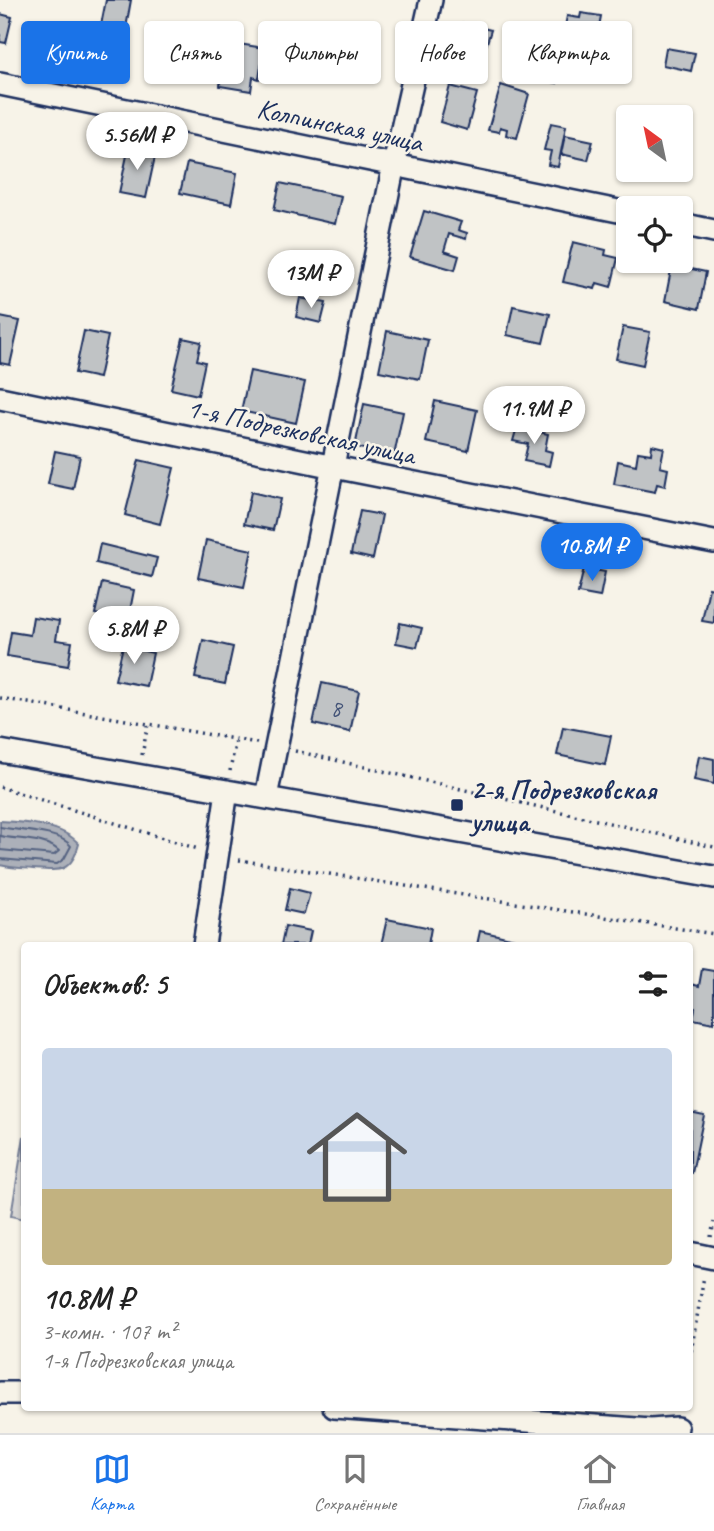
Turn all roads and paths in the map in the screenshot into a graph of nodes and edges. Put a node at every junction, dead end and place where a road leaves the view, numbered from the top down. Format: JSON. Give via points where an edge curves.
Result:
{"nodes":[{"id":1,"x":431,"y":0,"type":"edge"},
{"id":2,"x":0,"y":84,"type":"edge"},
{"id":3,"x":394,"y":164,"type":"junction"},
{"id":4,"x":616,"y":210,"type":"edge"},
{"id":5,"x":693,"y":227,"type":"edge"},
{"id":6,"x":714,"y":231,"type":"edge"},
{"id":7,"x":0,"y":398,"type":"edge"},
{"id":8,"x":334,"y":467,"type":"junction"},
{"id":9,"x":714,"y":542,"type":"edge"},
{"id":10,"x":0,"y":698,"type":"edge"},
{"id":11,"x":148,"y":724,"type":"junction"},
{"id":12,"x":236,"y":739,"type":"junction"},
{"id":13,"x":276,"y":746,"type":"junction"},
{"id":14,"x":0,"y":751,"type":"edge"},
{"id":15,"x":140,"y":762,"type":"dead end"},
{"id":16,"x":0,"y":787,"type":"edge"},
{"id":17,"x":227,"y":791,"type":"junction"},
{"id":18,"x":266,"y":797,"type":"junction"},
{"id":19,"x":714,"y":847,"type":"edge"},
{"id":20,"x":217,"y":855,"type":"junction"},
{"id":21,"x":714,"y":877,"type":"edge"},
{"id":22,"x":714,"y":934,"type":"edge"},
{"id":23,"x":204,"y":942,"type":"edge"},
{"id":24,"x":714,"y":1222,"type":"edge"},
{"id":25,"x":704,"y":1256,"type":"edge"},
{"id":26,"x":693,"y":1336,"type":"edge"},
{"id":27,"x":0,"y":1393,"type":"edge"},
{"id":28,"x":21,"y":1393,"type":"edge"},
{"id":29,"x":389,"y":1411,"type":"edge"},
{"id":30,"x":677,"y":1428,"type":"dead end"}],
"edges":[{"from":1,"to":3,"type":"street"},
{"from":2,"to":3,"type":"street","name":"Колпинская улица"},
{"from":3,"to":4,"type":"street","name":"Колпинская улица"},
{"from":3,"to":8,"type":"street"},
{"from":5,"to":6,"type":"street"},
{"from":7,"to":8,"type":"street","name":"1-я Подрезковская улица"},
{"from":8,"to":9,"type":"street","name":"1-я Подрезковская улица"},
{"from":8,"to":13,"type":"street"},
{"from":10,"to":11,"type":"path"},
{"from":11,"to":12,"type":"path"},
{"from":11,"to":15,"type":"path"},
{"from":12,"to":13,"type":"path"},
{"from":12,"to":17,"type":"path"},
{"from":13,"to":18,"type":"street"},
{"from":13,"to":19,"type":"path"},
{"from":14,"to":17,"type":"street"},
{"from":16,"to":20,"type":"path"},
{"from":17,"to":18,"type":"street"},
{"from":17,"to":20,"type":"street"},
{"from":18,"to":21,"type":"street"},
{"from":20,"to":22,"type":"path"},
{"from":20,"to":23,"type":"street"},
{"from":24,"to":25,"type":"path"},
{"from":25,"to":26,"type":"path"},
{"from":27,"to":28,"type":"street"},
{"from":29,"to":30,"type":"street","via":[[650,1430]]}]}
